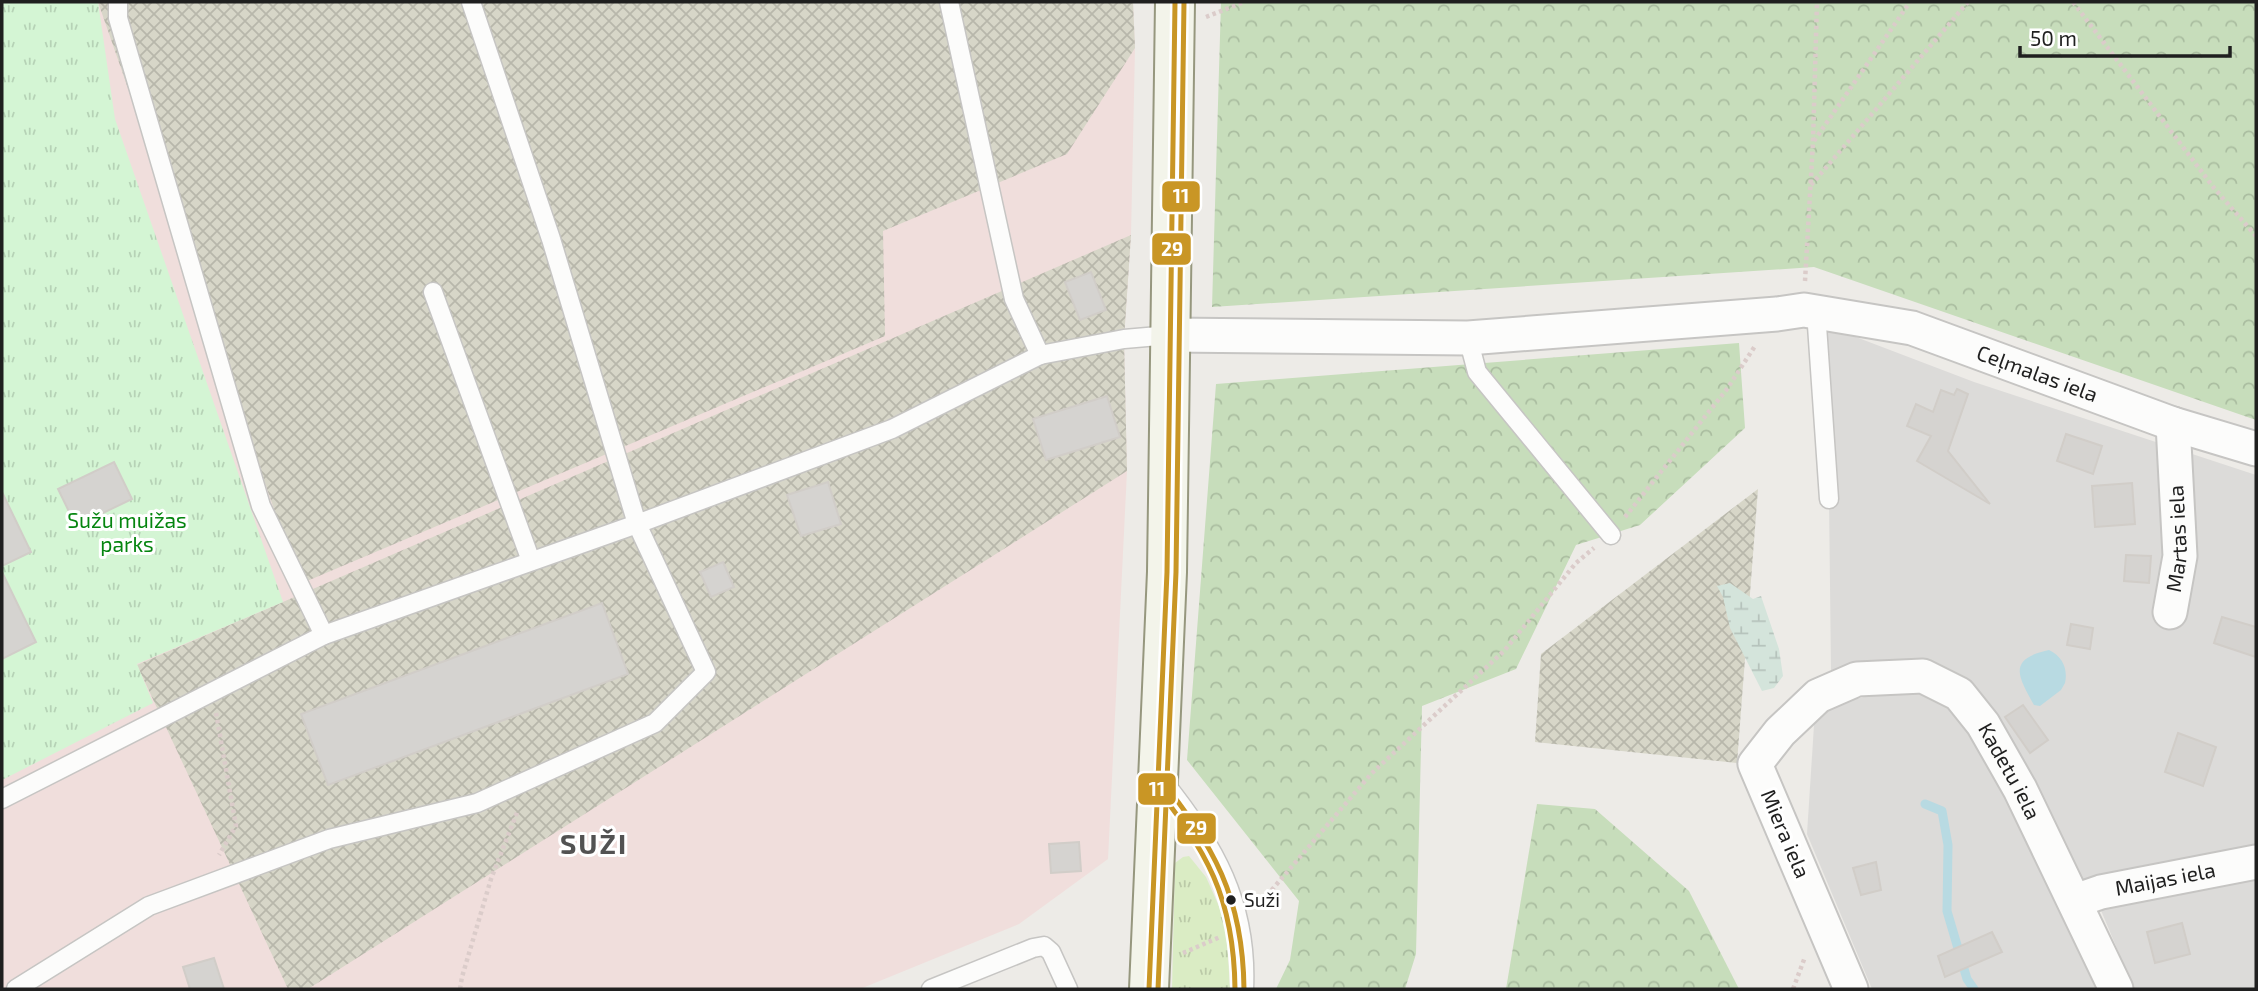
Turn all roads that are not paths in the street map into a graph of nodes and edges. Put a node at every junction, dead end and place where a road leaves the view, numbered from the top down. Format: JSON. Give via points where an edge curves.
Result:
{"nodes":[{"id":1,"x":118,"y":2,"type":"edge"},
{"id":2,"x":471,"y":2,"type":"edge"},
{"id":3,"x":949,"y":2,"type":"edge"},
{"id":4,"x":1175,"y":2,"type":"edge"},
{"id":5,"x":433,"y":292,"type":"dead end"},
{"id":6,"x":1799,"y":312,"type":"junction"},
{"id":7,"x":1170,"y":335,"type":"junction"},
{"id":8,"x":1468,"y":338,"type":"junction"},
{"id":9,"x":1040,"y":355,"type":"junction"},
{"id":10,"x":2173,"y":424,"type":"junction"},
{"id":11,"x":2256,"y":449,"type":"edge"},
{"id":12,"x":1829,"y":499,"type":"dead end"},
{"id":13,"x":637,"y":524,"type":"junction"},
{"id":14,"x":1611,"y":535,"type":"road end"},
{"id":15,"x":531,"y":561,"type":"junction"},
{"id":16,"x":2170,"y":612,"type":"dead end"},
{"id":17,"x":324,"y":635,"type":"junction"},
{"id":18,"x":1818,"y":696,"type":"joint"},
{"id":19,"x":1158,"y":776,"type":"junction"},
{"id":20,"x":2,"y":799,"type":"edge"},
{"id":21,"x":2256,"y":862,"type":"edge"},
{"id":22,"x":2075,"y":901,"type":"junction"},
{"id":23,"x":1149,"y":978,"type":"edge"},
{"id":24,"x":16,"y":989,"type":"edge"},
{"id":25,"x":931,"y":989,"type":"edge"},
{"id":26,"x":1068,"y":989,"type":"edge"},
{"id":27,"x":1244,"y":989,"type":"edge"},
{"id":28,"x":1851,"y":989,"type":"edge"},
{"id":29,"x":2116,"y":989,"type":"edge"}],
"edges":[{"from":1,"to":17,"type":"lane","via":[[118,18],[261,506]]},
{"from":2,"to":13,"type":"lane","via":[[551,239]]},
{"from":3,"to":9,"type":"lane","via":[[1014,299]]},
{"from":4,"to":7,"type":"main road"},
{"from":5,"to":15,"type":"lane"},
{"from":6,"to":8,"type":"street","name":"Ceļmalas iela"},
{"from":6,"to":10,"type":"street","name":"Ceļmalas iela","via":[[1912,328]]},
{"from":6,"to":12,"type":"lane"},
{"from":7,"to":8,"type":"street","name":"Ceļmalas iela"},
{"from":7,"to":9,"type":"lane"},
{"from":7,"to":19,"type":"main road"},
{"from":8,"to":14,"type":"lane","via":[[1477,372]]},
{"from":9,"to":13,"type":"lane","via":[[892,429]]},
{"from":10,"to":11,"type":"street","name":"Ceļmalas iela"},
{"from":10,"to":16,"type":"street","name":"Martas iela","via":[[2180,556]]},
{"from":13,"to":15,"type":"lane"},
{"from":13,"to":24,"type":"lane","via":[[706,672],[655,723],[477,803],[328,839],[149,906]]},
{"from":15,"to":17,"type":"lane"},
{"from":17,"to":20,"type":"lane"},
{"from":18,"to":22,"type":"street","name":"Kadetu iela","via":[[1857,679],[1923,676],[1959,694],[1983,724],[2014,778]]},
{"from":18,"to":28,"type":"street","name":"Miera iela","via":[[1755,764]]},
{"from":19,"to":23,"type":"main road"},
{"from":19,"to":27,"type":"lane","via":[[1191,816],[1226,878],[1236,904]]},
{"from":21,"to":22,"type":"street","name":"Maijas iela"},
{"from":22,"to":29,"type":"street","name":"Kadetu iela"},
{"from":25,"to":26,"type":"lane","via":[[1044,946]]}]}
